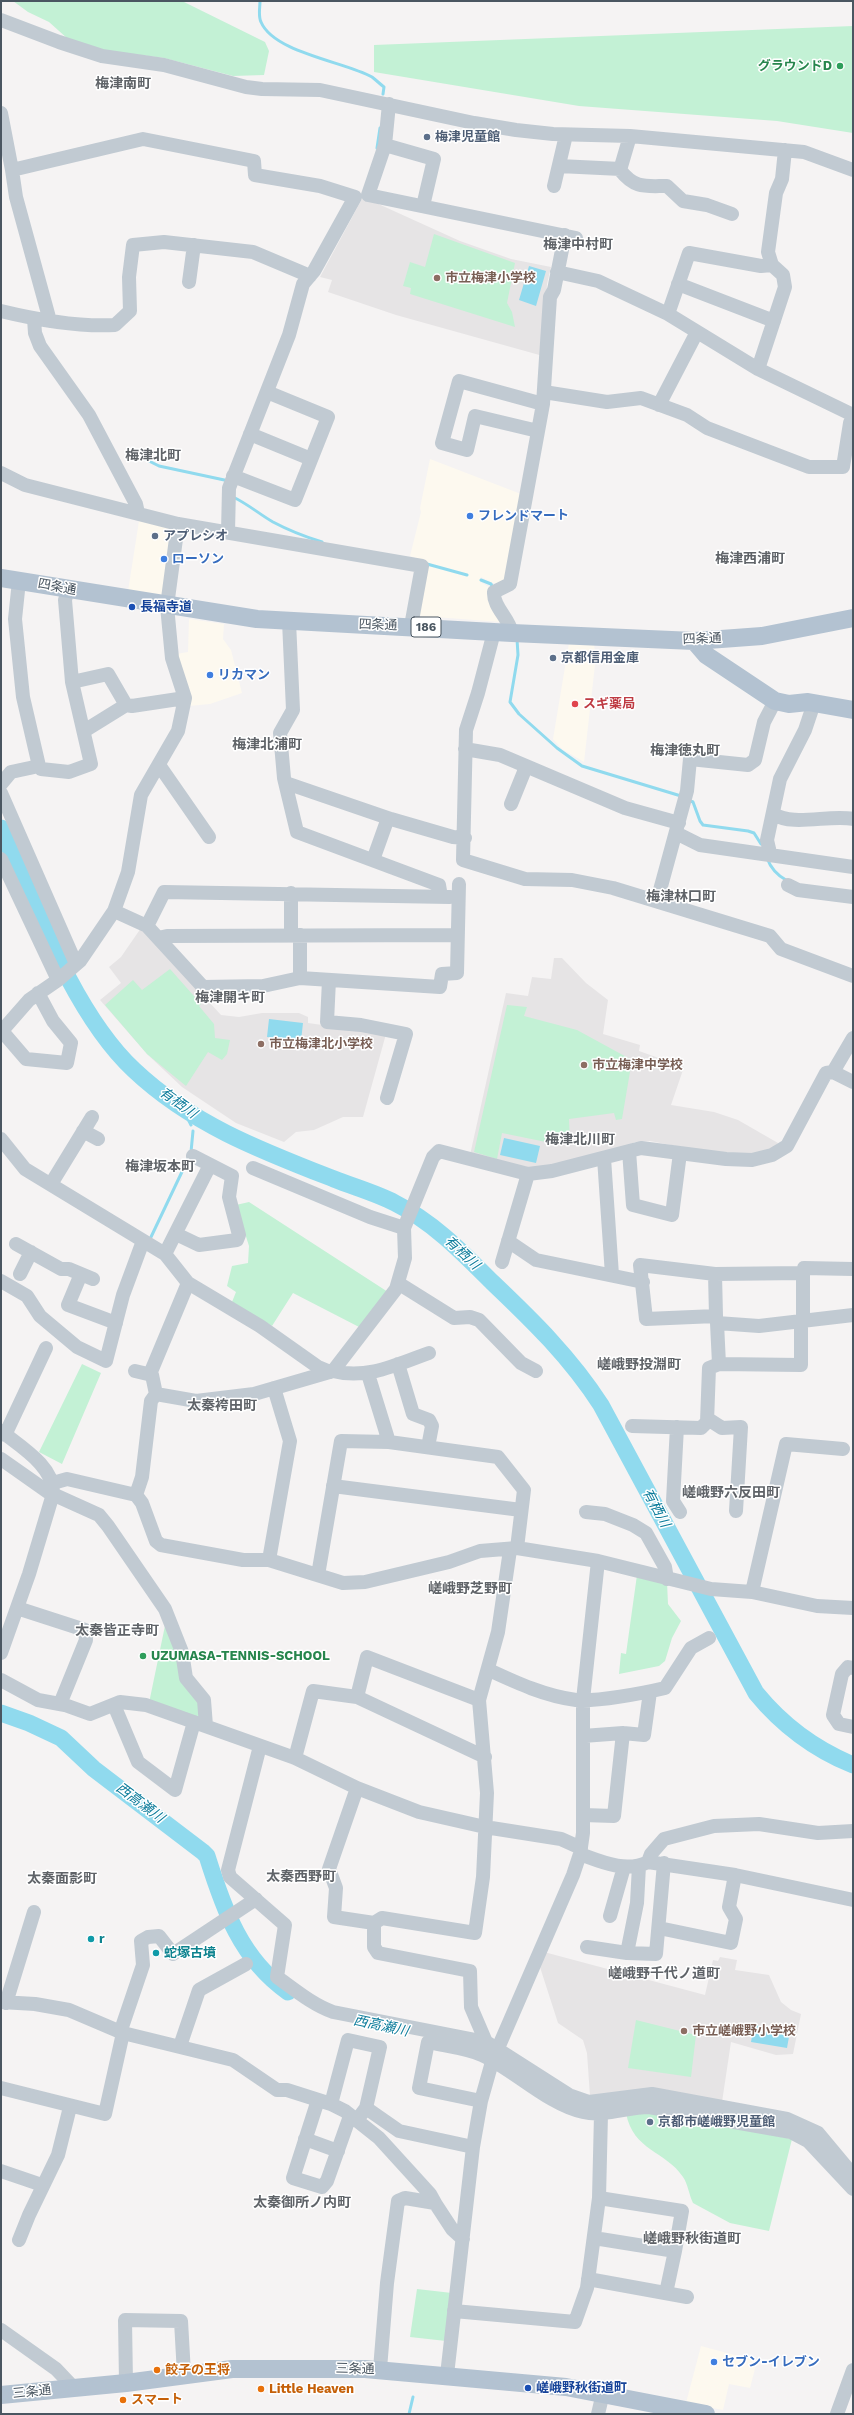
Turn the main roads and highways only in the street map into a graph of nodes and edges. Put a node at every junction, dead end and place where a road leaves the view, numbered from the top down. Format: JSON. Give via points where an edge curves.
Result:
{"nodes":[{"id":1,"x":1,"y":578,"type":"edge"},
{"id":2,"x":853,"y":618,"type":"edge"},
{"id":3,"x":694,"y":641,"type":"junction"},
{"id":4,"x":853,"y":710,"type":"edge"},
{"id":5,"x":1,"y":2395,"type":"edge"},
{"id":6,"x":706,"y":2414,"type":"edge"}],
"edges":[{"from":1,"to":3,"type":"main road","name":"四条通","number":"186","via":[[257,619]]},
{"from":2,"to":3,"type":"main road","name":"四条通","number":"186","via":[[762,636]]},
{"from":3,"to":4,"type":"main road","via":[[706,656],[776,701],[789,704],[814,703]]},
{"from":5,"to":6,"type":"main road","name":"三条通","via":[[243,2369],[380,2369],[525,2382],[603,2393]]}]}
